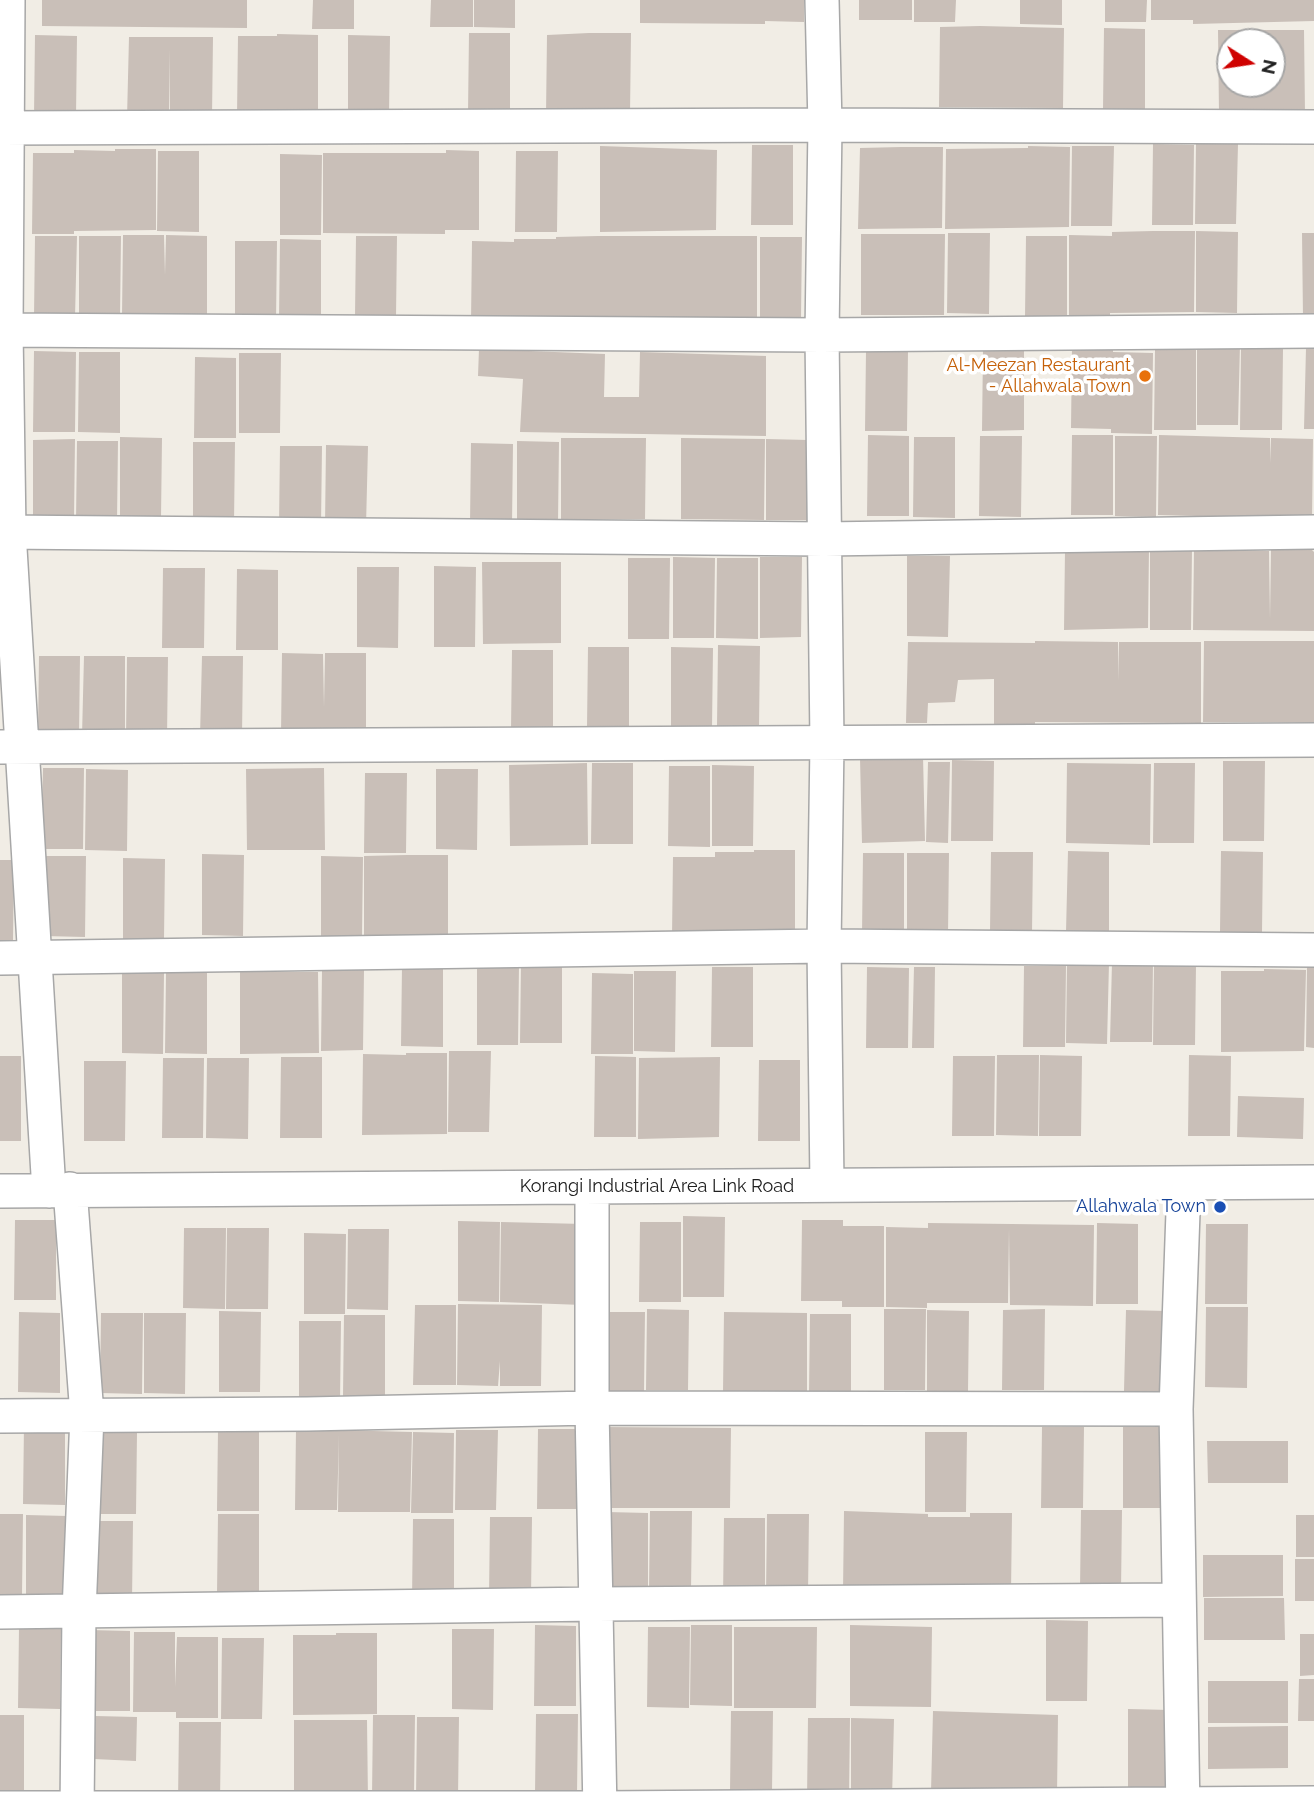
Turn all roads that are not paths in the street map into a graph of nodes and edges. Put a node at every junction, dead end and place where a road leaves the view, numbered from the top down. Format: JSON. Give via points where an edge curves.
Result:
{"nodes":[{"id":1,"x":8,"y":0,"type":"edge"},
{"id":2,"x":822,"y":0,"type":"edge"},
{"id":3,"x":825,"y":125,"type":"junction"},
{"id":4,"x":1314,"y":127,"type":"edge"},
{"id":5,"x":3,"y":128,"type":"edge"},
{"id":6,"x":3,"y":330,"type":"edge"},
{"id":7,"x":1314,"y":331,"type":"edge"},
{"id":8,"x":822,"y":335,"type":"junction"},
{"id":9,"x":4,"y":532,"type":"edge"},
{"id":10,"x":1314,"y":532,"type":"edge"},
{"id":11,"x":824,"y":539,"type":"junction"},
{"id":12,"x":1314,"y":740,"type":"edge"},
{"id":13,"x":827,"y":743,"type":"junction"},
{"id":14,"x":11,"y":747,"type":"edge"},
{"id":15,"x":824,"y":946,"type":"junction"},
{"id":16,"x":1314,"y":950,"type":"edge"},
{"id":17,"x":0,"y":958,"type":"edge"},
{"id":18,"x":35,"y":958,"type":"junction"},
{"id":19,"x":1314,"y":1182,"type":"edge"},
{"id":20,"x":1184,"y":1184,"type":"junction"},
{"id":21,"x":827,"y":1185,"type":"junction"},
{"id":22,"x":592,"y":1187,"type":"junction"},
{"id":23,"x":59,"y":1190,"type":"junction"},
{"id":24,"x":0,"y":1191,"type":"edge"},
{"id":25,"x":592,"y":1408,"type":"junction"},
{"id":26,"x":1176,"y":1409,"type":"junction"},
{"id":27,"x":0,"y":1416,"type":"edge"},
{"id":28,"x":87,"y":1416,"type":"junction"},
{"id":29,"x":1179,"y":1600,"type":"junction"},
{"id":30,"x":597,"y":1604,"type":"junction"},
{"id":31,"x":0,"y":1612,"type":"edge"},
{"id":32,"x":79,"y":1612,"type":"junction"},
{"id":33,"x":1314,"y":1803,"type":"edge"},
{"id":34,"x":0,"y":1808,"type":"edge"},
{"id":35,"x":1182,"y":1808,"type":"edge"},
{"id":36,"x":600,"y":1809,"type":"edge"},
{"id":37,"x":77,"y":1810,"type":"edge"}],
"edges":[{"from":1,"to":5,"type":"street"},
{"from":2,"to":3,"type":"street"},
{"from":3,"to":4,"type":"street"},
{"from":3,"to":5,"type":"street"},
{"from":3,"to":8,"type":"street"},
{"from":5,"to":6,"type":"street"},
{"from":6,"to":8,"type":"street"},
{"from":6,"to":9,"type":"street"},
{"from":7,"to":8,"type":"street"},
{"from":8,"to":11,"type":"street"},
{"from":9,"to":11,"type":"street"},
{"from":9,"to":14,"type":"street"},
{"from":10,"to":11,"type":"street"},
{"from":11,"to":13,"type":"street"},
{"from":12,"to":13,"type":"street"},
{"from":13,"to":14,"type":"street"},
{"from":13,"to":15,"type":"street"},
{"from":14,"to":18,"type":"street"},
{"from":15,"to":16,"type":"street"},
{"from":15,"to":18,"type":"street"},
{"from":15,"to":21,"type":"street"},
{"from":17,"to":18,"type":"street"},
{"from":18,"to":23,"type":"street"},
{"from":19,"to":20,"type":"street","name":"Korangi Industrial Area Link Road"},
{"from":20,"to":21,"type":"street","name":"Korangi Industrial Area Link Road"},
{"from":20,"to":26,"type":"street"},
{"from":21,"to":22,"type":"street","name":"Korangi Industrial Area Link Road"},
{"from":22,"to":23,"type":"street","name":"Korangi Industrial Area Link Road"},
{"from":22,"to":25,"type":"street"},
{"from":23,"to":24,"type":"street","name":"Korangi Industrial Area Link Road"},
{"from":23,"to":28,"type":"street"},
{"from":25,"to":26,"type":"street"},
{"from":25,"to":28,"type":"street"},
{"from":25,"to":30,"type":"street"},
{"from":26,"to":29,"type":"street"},
{"from":27,"to":28,"type":"street"},
{"from":28,"to":32,"type":"street"},
{"from":29,"to":30,"type":"street"},
{"from":29,"to":35,"type":"street"},
{"from":30,"to":32,"type":"street"},
{"from":30,"to":36,"type":"street"},
{"from":31,"to":32,"type":"street"},
{"from":32,"to":37,"type":"street"},
{"from":33,"to":35,"type":"street"},
{"from":34,"to":37,"type":"street"},
{"from":35,"to":36,"type":"street"},
{"from":36,"to":37,"type":"street"}]}
